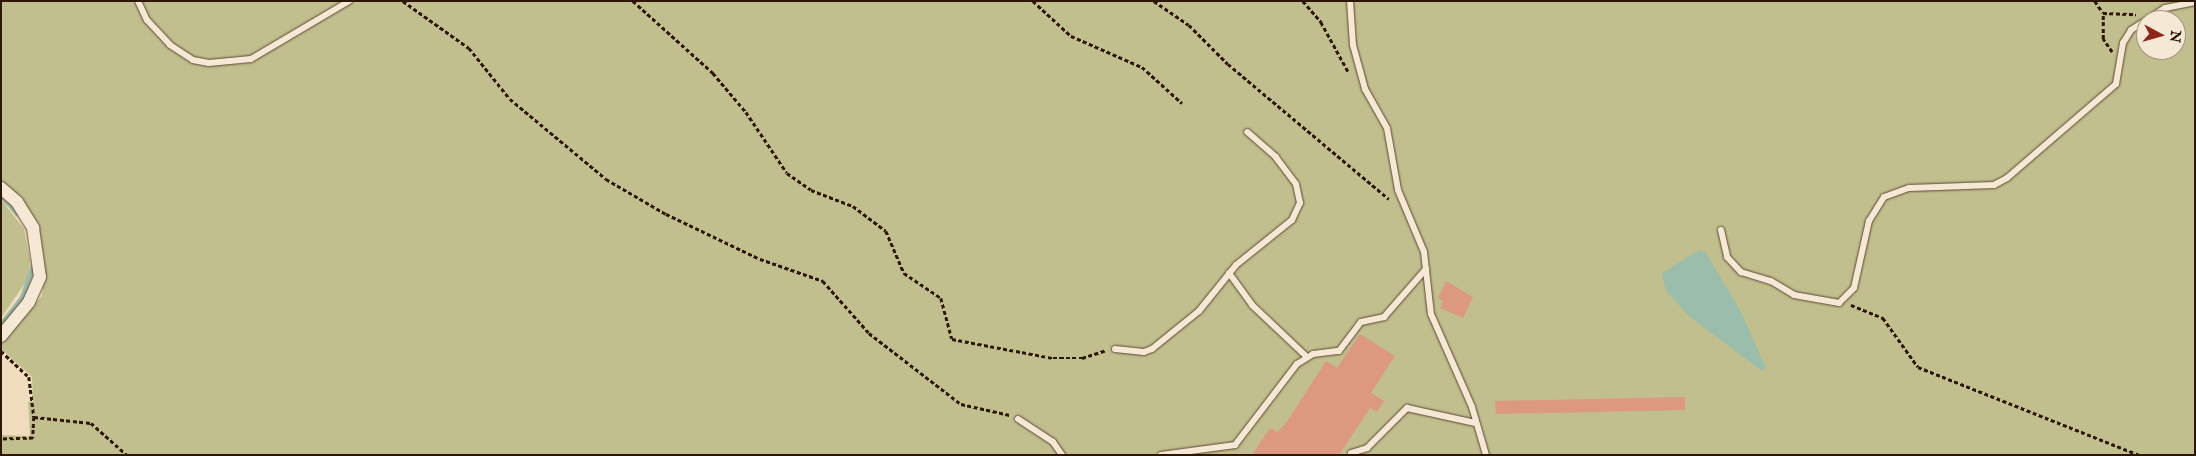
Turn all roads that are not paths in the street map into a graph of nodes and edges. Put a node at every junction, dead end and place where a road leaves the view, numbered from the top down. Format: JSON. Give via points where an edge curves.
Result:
{"nodes":[{"id":1,"x":138,"y":1,"type":"edge"},
{"id":2,"x":349,"y":1,"type":"edge"},
{"id":3,"x":1350,"y":1,"type":"edge"},
{"id":4,"x":2195,"y":2,"type":"edge"},
{"id":5,"x":1248,"y":132,"type":"dead end"},
{"id":6,"x":1,"y":188,"type":"edge"},
{"id":7,"x":1721,"y":230,"type":"dead end"},
{"id":8,"x":1426,"y":269,"type":"junction"},
{"id":9,"x":1229,"y":273,"type":"junction"},
{"id":10,"x":1,"y":336,"type":"edge"},
{"id":11,"x":1115,"y":349,"type":"road end"},
{"id":12,"x":1306,"y":356,"type":"junction"},
{"id":13,"x":1018,"y":419,"type":"road end"},
{"id":14,"x":1475,"y":423,"type":"junction"},
{"id":15,"x":1226,"y":452,"type":"edge"},
{"id":16,"x":1351,"y":454,"type":"dead end"},
{"id":17,"x":1062,"y":455,"type":"edge"},
{"id":18,"x":1161,"y":455,"type":"edge"},
{"id":19,"x":1486,"y":455,"type":"edge"}],
"edges":[{"from":1,"to":2,"type":"lane","via":[[147,20],[170,45],[193,60],[209,63],[251,59]]},
{"from":3,"to":8,"type":"lane","via":[[1353,45],[1365,89],[1387,128],[1408,217],[1421,243]]},
{"from":4,"to":7,"type":"lane","via":[[2152,14],[2127,34],[2116,84],[2007,178],[1994,185],[1909,188],[1884,197],[1869,221],[1854,288],[1839,303],[1794,295],[1771,281],[1741,272],[1727,257]]},
{"from":5,"to":9,"type":"lane","via":[[1276,157],[1296,184],[1300,202],[1292,220]]},
{"from":6,"to":10,"type":"street","via":[[17,202],[33,228],[40,277],[29,302]]},
{"from":8,"to":12,"type":"lane","via":[[1384,317],[1360,322],[1339,351]]},
{"from":8,"to":14,"type":"lane","via":[[1430,314]]},
{"from":9,"to":11,"type":"lane","via":[[1199,311],[1152,349],[1144,352]]},
{"from":9,"to":12,"type":"lane","via":[[1252,305]]},
{"from":12,"to":15,"type":"lane","via":[[1242,438]]},
{"from":13,"to":17,"type":"lane","via":[[1053,442]]},
{"from":14,"to":16,"type":"lane","via":[[1407,408],[1367,448]]},
{"from":14,"to":19,"type":"lane"},
{"from":15,"to":18,"type":"lane"}]}
